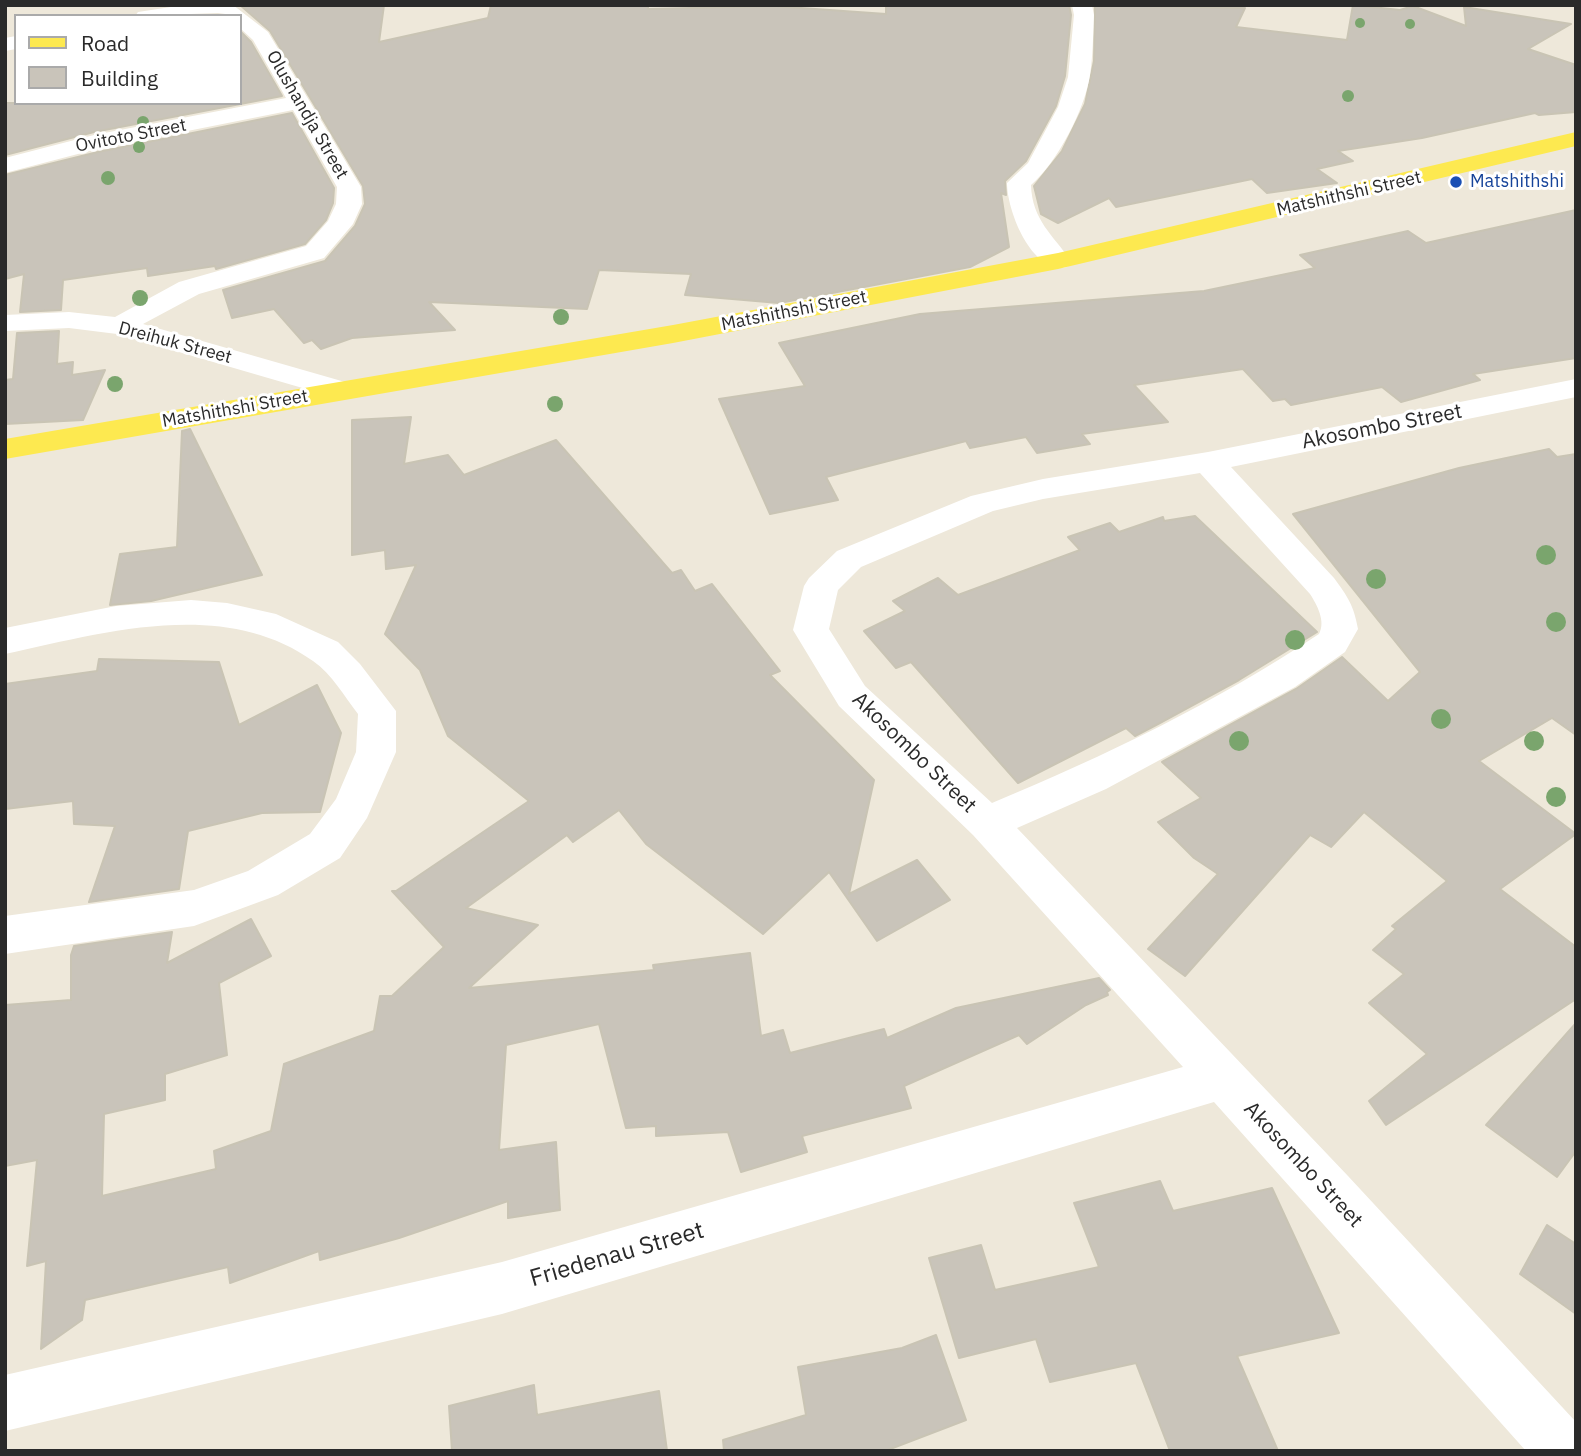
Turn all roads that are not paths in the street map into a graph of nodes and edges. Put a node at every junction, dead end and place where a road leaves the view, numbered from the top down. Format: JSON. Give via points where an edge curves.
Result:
{"nodes":[{"id":1,"x":1082,"y":5,"type":"edge"},
{"id":2,"x":232,"y":11,"type":"edge"},
{"id":3,"x":180,"y":14,"type":"edge"},
{"id":4,"x":242,"y":20,"type":"edge"},
{"id":5,"x":298,"y":102,"type":"junction"},
{"id":6,"x":1576,"y":139,"type":"edge"},
{"id":7,"x":5,"y":166,"type":"edge"},
{"id":8,"x":1058,"y":261,"type":"junction"},
{"id":9,"x":5,"y":323,"type":"edge"},
{"id":10,"x":119,"y":326,"type":"junction"},
{"id":11,"x":1576,"y":388,"type":"edge"},
{"id":12,"x":341,"y":390,"type":"junction"},
{"id":13,"x":5,"y":449,"type":"edge"},
{"id":14,"x":1208,"y":461,"type":"junction"},
{"id":15,"x":5,"y":641,"type":"edge"},
{"id":16,"x":987,"y":823,"type":"junction"},
{"id":17,"x":5,"y":935,"type":"edge"},
{"id":18,"x":1222,"y":1078,"type":"junction"},
{"id":19,"x":5,"y":1404,"type":"edge"},
{"id":20,"x":1564,"y":1451,"type":"edge"}],
"edges":[{"from":1,"to":8,"type":"street","via":[[1079,77],[1069,107],[1038,167],[1019,183],[1018,201],[1034,236]]},
{"from":2,"to":3,"type":"street","name":"Olushandja Street"},
{"from":4,"to":5,"type":"street","name":"Olushandja Street","via":[[261,36]]},
{"from":5,"to":7,"type":"street","name":"Ovitoto Street","via":[[94,142]]},
{"from":5,"to":10,"type":"street","name":"Olushandja Street","via":[[349,187],[349,204],[330,238],[315,252],[189,288]]},
{"from":6,"to":8,"type":"main road","name":"Matshithshi Street"},
{"from":8,"to":12,"type":"main road","name":"Matshithshi Street","via":[[673,334]]},
{"from":9,"to":10,"type":"street","name":"Dreihuk Street","via":[[69,320]]},
{"from":10,"to":12,"type":"street","name":"Dreihuk Street"},
{"from":11,"to":14,"type":"street","name":"Akosombo Street"},
{"from":12,"to":13,"type":"main road","name":"Matshithshi Street"},
{"from":14,"to":16,"type":"street","via":[[1336,606],[1340,629],[1332,643],[1282,677],[1092,778]]},
{"from":14,"to":16,"type":"street","name":"Akosombo Street","via":[[983,503],[849,559],[821,586],[811,630],[852,696]]},
{"from":15,"to":17,"type":"street","via":[[155,612],[201,611],[245,617],[328,653],[377,710],[376,752],[353,807],[326,846],[263,883],[194,908]]},
{"from":16,"to":18,"type":"street","name":"Akosombo Street"},
{"from":18,"to":19,"type":"street","name":"Friedenau Street","via":[[502,1288]]},
{"from":18,"to":20,"type":"street","name":"Akosombo Street"}]}
